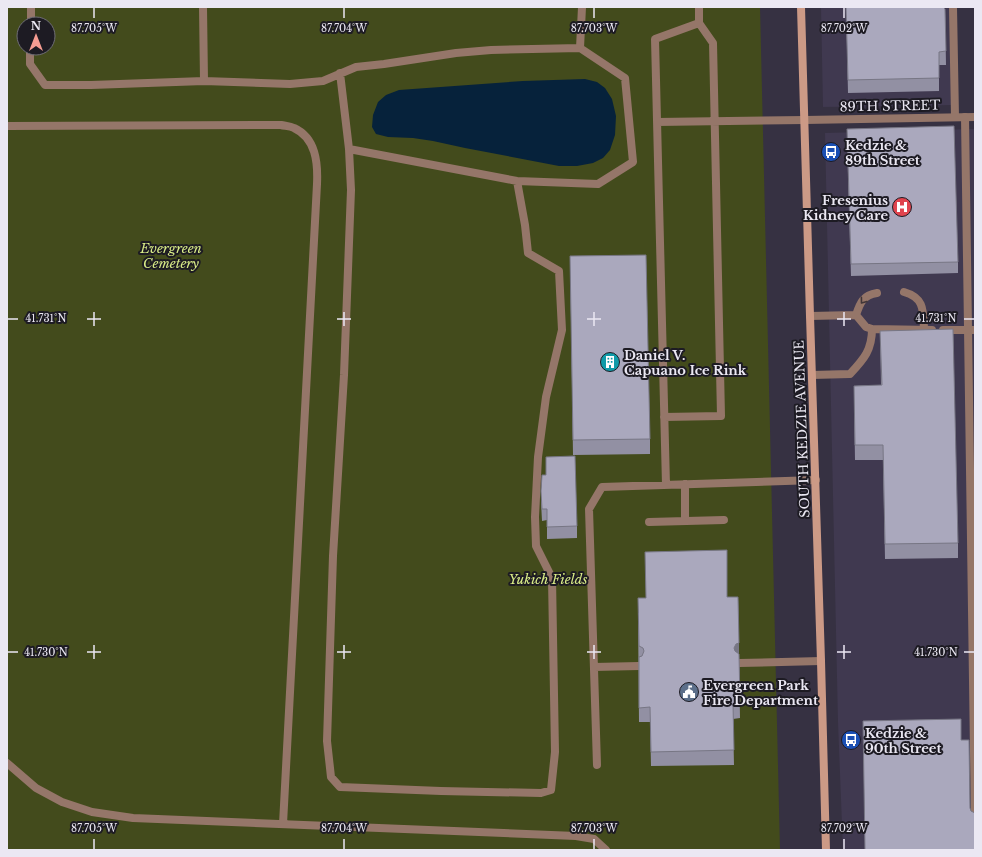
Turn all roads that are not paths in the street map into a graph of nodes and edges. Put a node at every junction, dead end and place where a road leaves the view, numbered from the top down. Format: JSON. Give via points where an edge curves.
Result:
{"nodes":[{"id":1,"x":203,"y":7,"type":"edge"},
{"id":2,"x":582,"y":7,"type":"edge"},
{"id":3,"x":699,"y":7,"type":"edge"},
{"id":4,"x":801,"y":7,"type":"edge"},
{"id":5,"x":953,"y":7,"type":"edge"},
{"id":6,"x":699,"y":23,"type":"junction"},
{"id":7,"x":580,"y":48,"type":"junction"},
{"id":8,"x":30,"y":56,"type":"edge"},
{"id":9,"x":340,"y":73,"type":"junction"},
{"id":10,"x":204,"y":81,"type":"junction"},
{"id":11,"x":955,"y":117,"type":"junction"},
{"id":12,"x":964,"y":117,"type":"junction"},
{"id":13,"x":975,"y":117,"type":"edge"},
{"id":14,"x":805,"y":120,"type":"junction"},
{"id":15,"x":715,"y":121,"type":"junction"},
{"id":16,"x":657,"y":122,"type":"junction"},
{"id":17,"x":7,"y":126,"type":"edge"},
{"id":18,"x":349,"y":149,"type":"junction"},
{"id":19,"x":517,"y":182,"type":"junction"},
{"id":20,"x":904,"y":292,"type":"dead end"},
{"id":21,"x":877,"y":293,"type":"dead end"},
{"id":22,"x":856,"y":315,"type":"junction"},
{"id":23,"x":810,"y":316,"type":"junction"},
{"id":24,"x":872,"y":329,"type":"junction"},
{"id":25,"x":924,"y":330,"type":"junction"},
{"id":26,"x":971,"y":330,"type":"edge"},
{"id":27,"x":812,"y":375,"type":"junction"},
{"id":28,"x":664,"y":417,"type":"junction"},
{"id":29,"x":816,"y":480,"type":"junction"},
{"id":30,"x":685,"y":484,"type":"junction"},
{"id":31,"x":666,"y":485,"type":"junction"},
{"id":32,"x":724,"y":520,"type":"dead end"},
{"id":33,"x":686,"y":521,"type":"junction"},
{"id":34,"x":649,"y":522,"type":"dead end"},
{"id":35,"x":821,"y":661,"type":"junction"},
{"id":36,"x":739,"y":663,"type":"edge"},
{"id":37,"x":639,"y":666,"type":"edge"},
{"id":38,"x":594,"y":667,"type":"junction"},
{"id":39,"x":7,"y":763,"type":"edge"},
{"id":40,"x":597,"y":765,"type":"dead end"},
{"id":41,"x":975,"y":821,"type":"edge"},
{"id":42,"x":283,"y":824,"type":"junction"},
{"id":43,"x":606,"y":850,"type":"edge"},
{"id":44,"x":826,"y":850,"type":"edge"}],
"edges":[{"from":1,"to":10,"type":"street"},
{"from":2,"to":7,"type":"street"},
{"from":3,"to":6,"type":"street"},
{"from":4,"to":14,"type":"main road","name":"SOUTH KEDZIE AVENUE"},
{"from":5,"to":11,"type":"street"},
{"from":6,"to":15,"type":"street","via":[[713,43]]},
{"from":6,"to":16,"type":"street","via":[[655,39]]},
{"from":7,"to":9,"type":"street","via":[[470,52],[356,67]]},
{"from":7,"to":19,"type":"street","via":[[625,78],[633,162],[598,184]]},
{"from":8,"to":10,"type":"street","via":[[30,64],[45,85]]},
{"from":9,"to":10,"type":"street","via":[[323,81],[290,84]]},
{"from":9,"to":18,"type":"street"},
{"from":11,"to":12,"type":"street","name":"89TH STREET"},
{"from":11,"to":14,"type":"street","name":"89TH STREET"},
{"from":12,"to":13,"type":"street","name":"89TH STREET"},
{"from":12,"to":26,"type":"street"},
{"from":14,"to":15,"type":"street","name":"89TH STREET"},
{"from":14,"to":23,"type":"main road","name":"SOUTH KEDZIE AVENUE"},
{"from":15,"to":16,"type":"street","name":"89TH STREET"},
{"from":15,"to":28,"type":"street","via":[[721,416]]},
{"from":16,"to":28,"type":"street"},
{"from":17,"to":42,"type":"street","via":[[281,126],[293,128],[303,134],[315,154],[317,184]]},
{"from":18,"to":19,"type":"street"},
{"from":18,"to":19,"type":"street","via":[[351,190],[344,375],[333,556],[327,741],[331,777],[340,787],[541,793],[551,790],[555,752],[552,578],[536,546],[535,517],[538,457],[546,397],[562,330],[559,270],[528,253]]},
{"from":20,"to":25,"type":"street","via":[[916,297],[920,302]]},
{"from":21,"to":22,"type":"street","one_way":true,"via":[[868,294]]},
{"from":22,"to":23,"type":"street"},
{"from":22,"to":24,"type":"street","via":[[866,327]]},
{"from":23,"to":27,"type":"main road","name":"SOUTH KEDZIE AVENUE"},
{"from":24,"to":25,"type":"street"},
{"from":24,"to":27,"type":"street","via":[[872,340],[868,350],[850,374]]},
{"from":25,"to":26,"type":"street"},
{"from":26,"to":41,"type":"street"},
{"from":27,"to":29,"type":"main road","name":"SOUTH KEDZIE AVENUE"},
{"from":28,"to":31,"type":"street"},
{"from":29,"to":30,"type":"street"},
{"from":29,"to":35,"type":"main road","name":"SOUTH KEDZIE AVENUE"},
{"from":30,"to":31,"type":"street"},
{"from":30,"to":33,"type":"street"},
{"from":31,"to":38,"type":"street","via":[[602,487],[589,509]]},
{"from":32,"to":33,"type":"street"},
{"from":33,"to":34,"type":"street"},
{"from":35,"to":36,"type":"street"},
{"from":35,"to":44,"type":"main road","name":"SOUTH KEDZIE AVENUE"},
{"from":37,"to":38,"type":"street"},
{"from":38,"to":40,"type":"street"},
{"from":39,"to":42,"type":"street","via":[[36,788],[62,802],[92,812],[133,818]]},
{"from":42,"to":43,"type":"street","via":[[576,836],[594,838]]}]}
